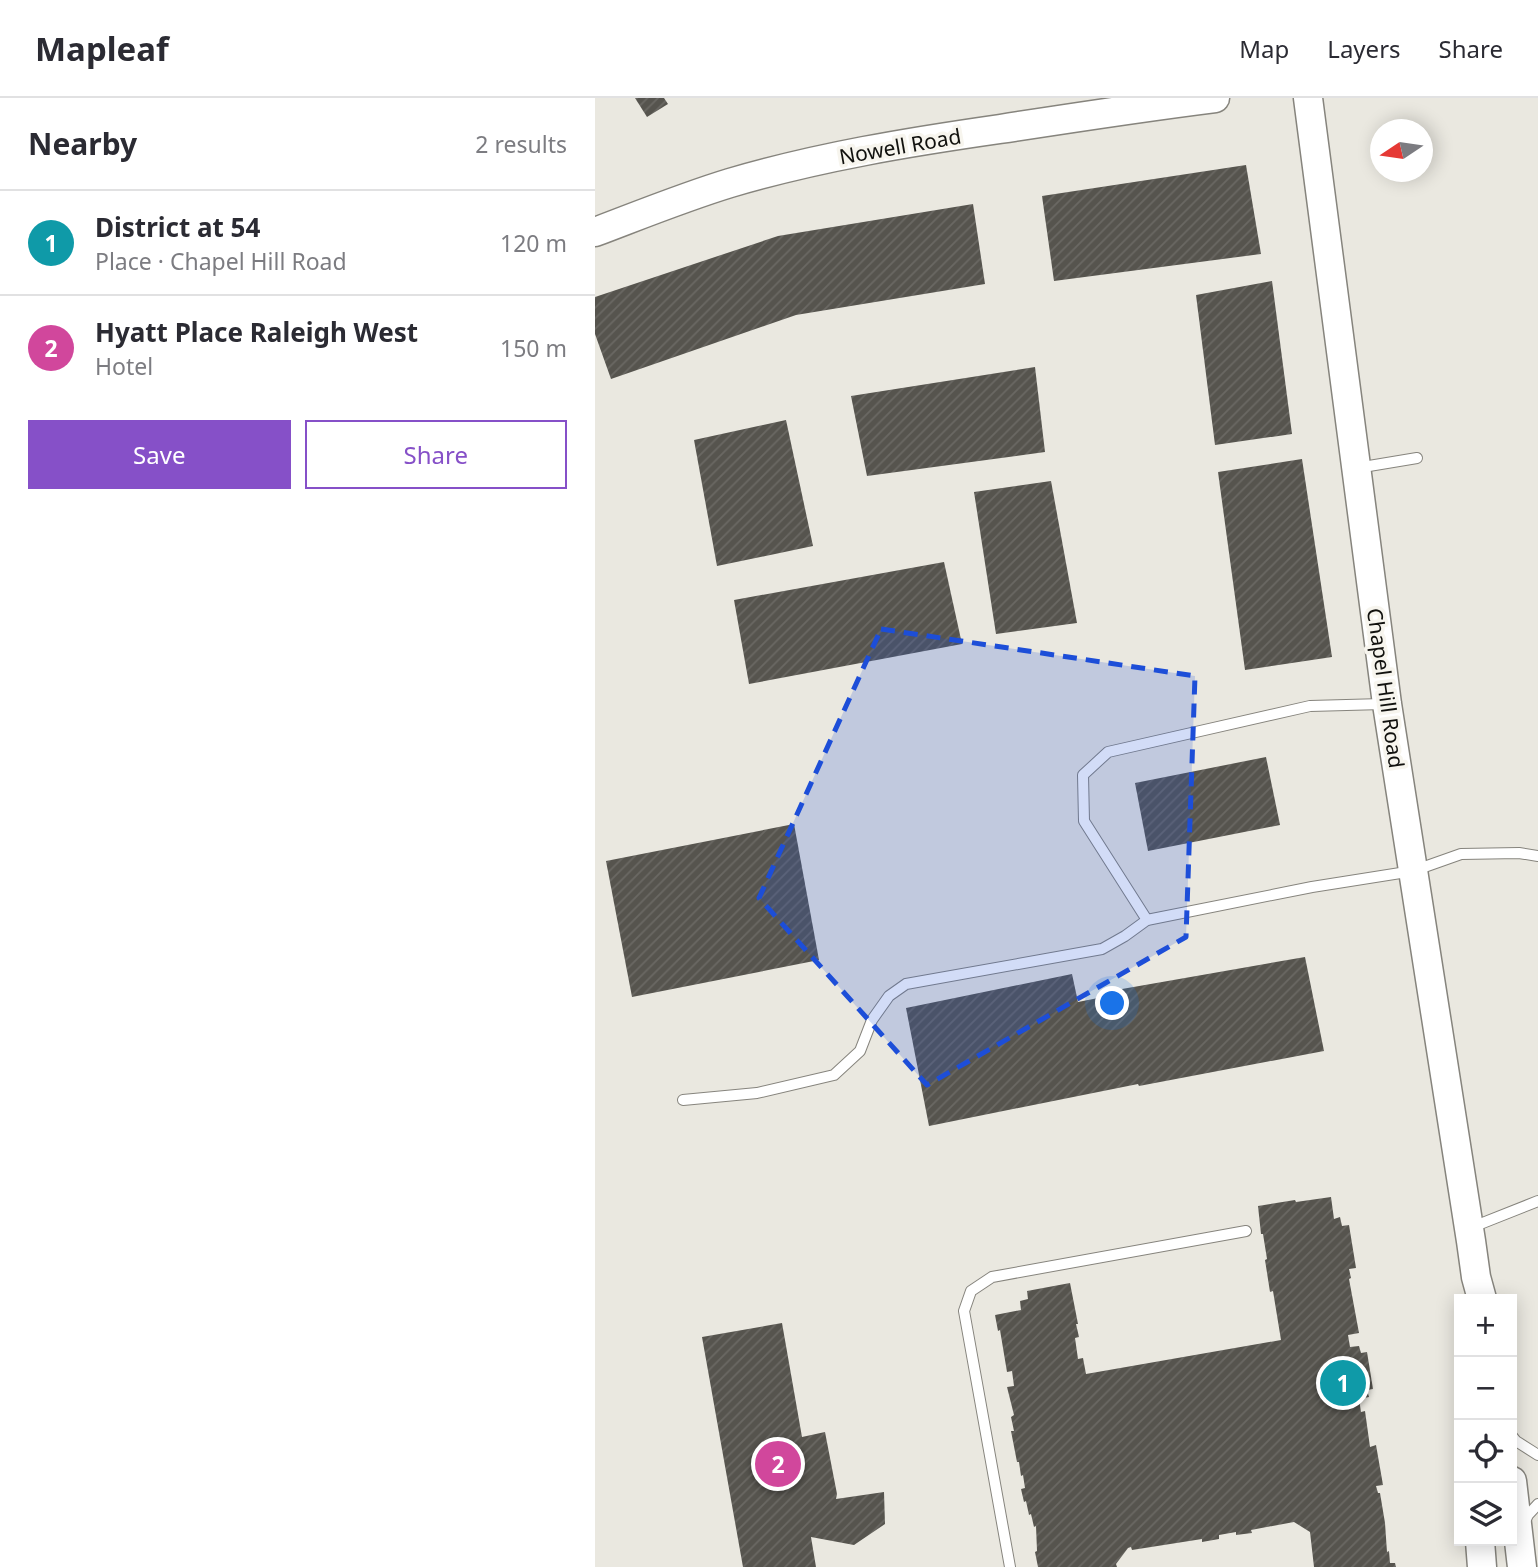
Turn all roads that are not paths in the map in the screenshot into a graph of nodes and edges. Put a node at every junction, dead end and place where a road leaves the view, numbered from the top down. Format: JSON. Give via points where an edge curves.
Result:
{"nodes":[{"id":1,"x":1215,"y":98,"type":"edge"},
{"id":2,"x":1308,"y":98,"type":"edge"},
{"id":3,"x":595,"y":232,"type":"edge"},
{"id":4,"x":1417,"y":458,"type":"dead end"},
{"id":5,"x":1357,"y":468,"type":"junction"},
{"id":6,"x":1387,"y":704,"type":"junction"},
{"id":7,"x":1538,"y":856,"type":"edge"},
{"id":8,"x":1413,"y":871,"type":"junction"},
{"id":9,"x":1147,"y":920,"type":"junction"},
{"id":10,"x":683,"y":1100,"type":"dead end"},
{"id":11,"x":1538,"y":1201,"type":"edge"},
{"id":12,"x":1469,"y":1228,"type":"junction"},
{"id":13,"x":1246,"y":1231,"type":"dead end"},
{"id":14,"x":1476,"y":1292,"type":"edge"},
{"id":15,"x":1517,"y":1442,"type":"edge"},
{"id":16,"x":1538,"y":1455,"type":"edge"},
{"id":17,"x":1512,"y":1483,"type":"edge"},
{"id":18,"x":1538,"y":1504,"type":"edge"},
{"id":19,"x":1518,"y":1536,"type":"junction"},
{"id":20,"x":1480,"y":1546,"type":"edge"},
{"id":21,"x":1010,"y":1567,"type":"edge"},
{"id":22,"x":1482,"y":1567,"type":"edge"},
{"id":23,"x":1522,"y":1567,"type":"edge"}],
"edges":[{"from":1,"to":3,"type":"main road","name":"Nowell Road","via":[[907,142],[840,156],[731,183]]},
{"from":2,"to":5,"type":"main road","name":"Chapel Hill Road"},
{"from":4,"to":5,"type":"lane"},
{"from":5,"to":6,"type":"main road","name":"Chapel Hill Road"},
{"from":6,"to":8,"type":"main road","name":"Chapel Hill Road"},
{"from":6,"to":9,"type":"lane","via":[[1310,706],[1108,752],[1083,775],[1084,821]]},
{"from":7,"to":8,"type":"lane","via":[[1461,854]]},
{"from":8,"to":9,"type":"lane"},
{"from":8,"to":12,"type":"main road","name":"Chapel Hill Road"},
{"from":9,"to":10,"type":"lane","via":[[1102,949],[906,984],[889,996],[872,1020],[860,1051],[834,1075],[757,1093]]},
{"from":11,"to":12,"type":"lane"},
{"from":12,"to":14,"type":"main road","name":"Chapel Hill Road"},
{"from":13,"to":21,"type":"lane","via":[[992,1277],[971,1291],[964,1311]]},
{"from":15,"to":16,"type":"lane"},
{"from":17,"to":19,"type":"main road"},
{"from":18,"to":19,"type":"lane"},
{"from":19,"to":23,"type":"main road"},
{"from":20,"to":22,"type":"main road"}]}
